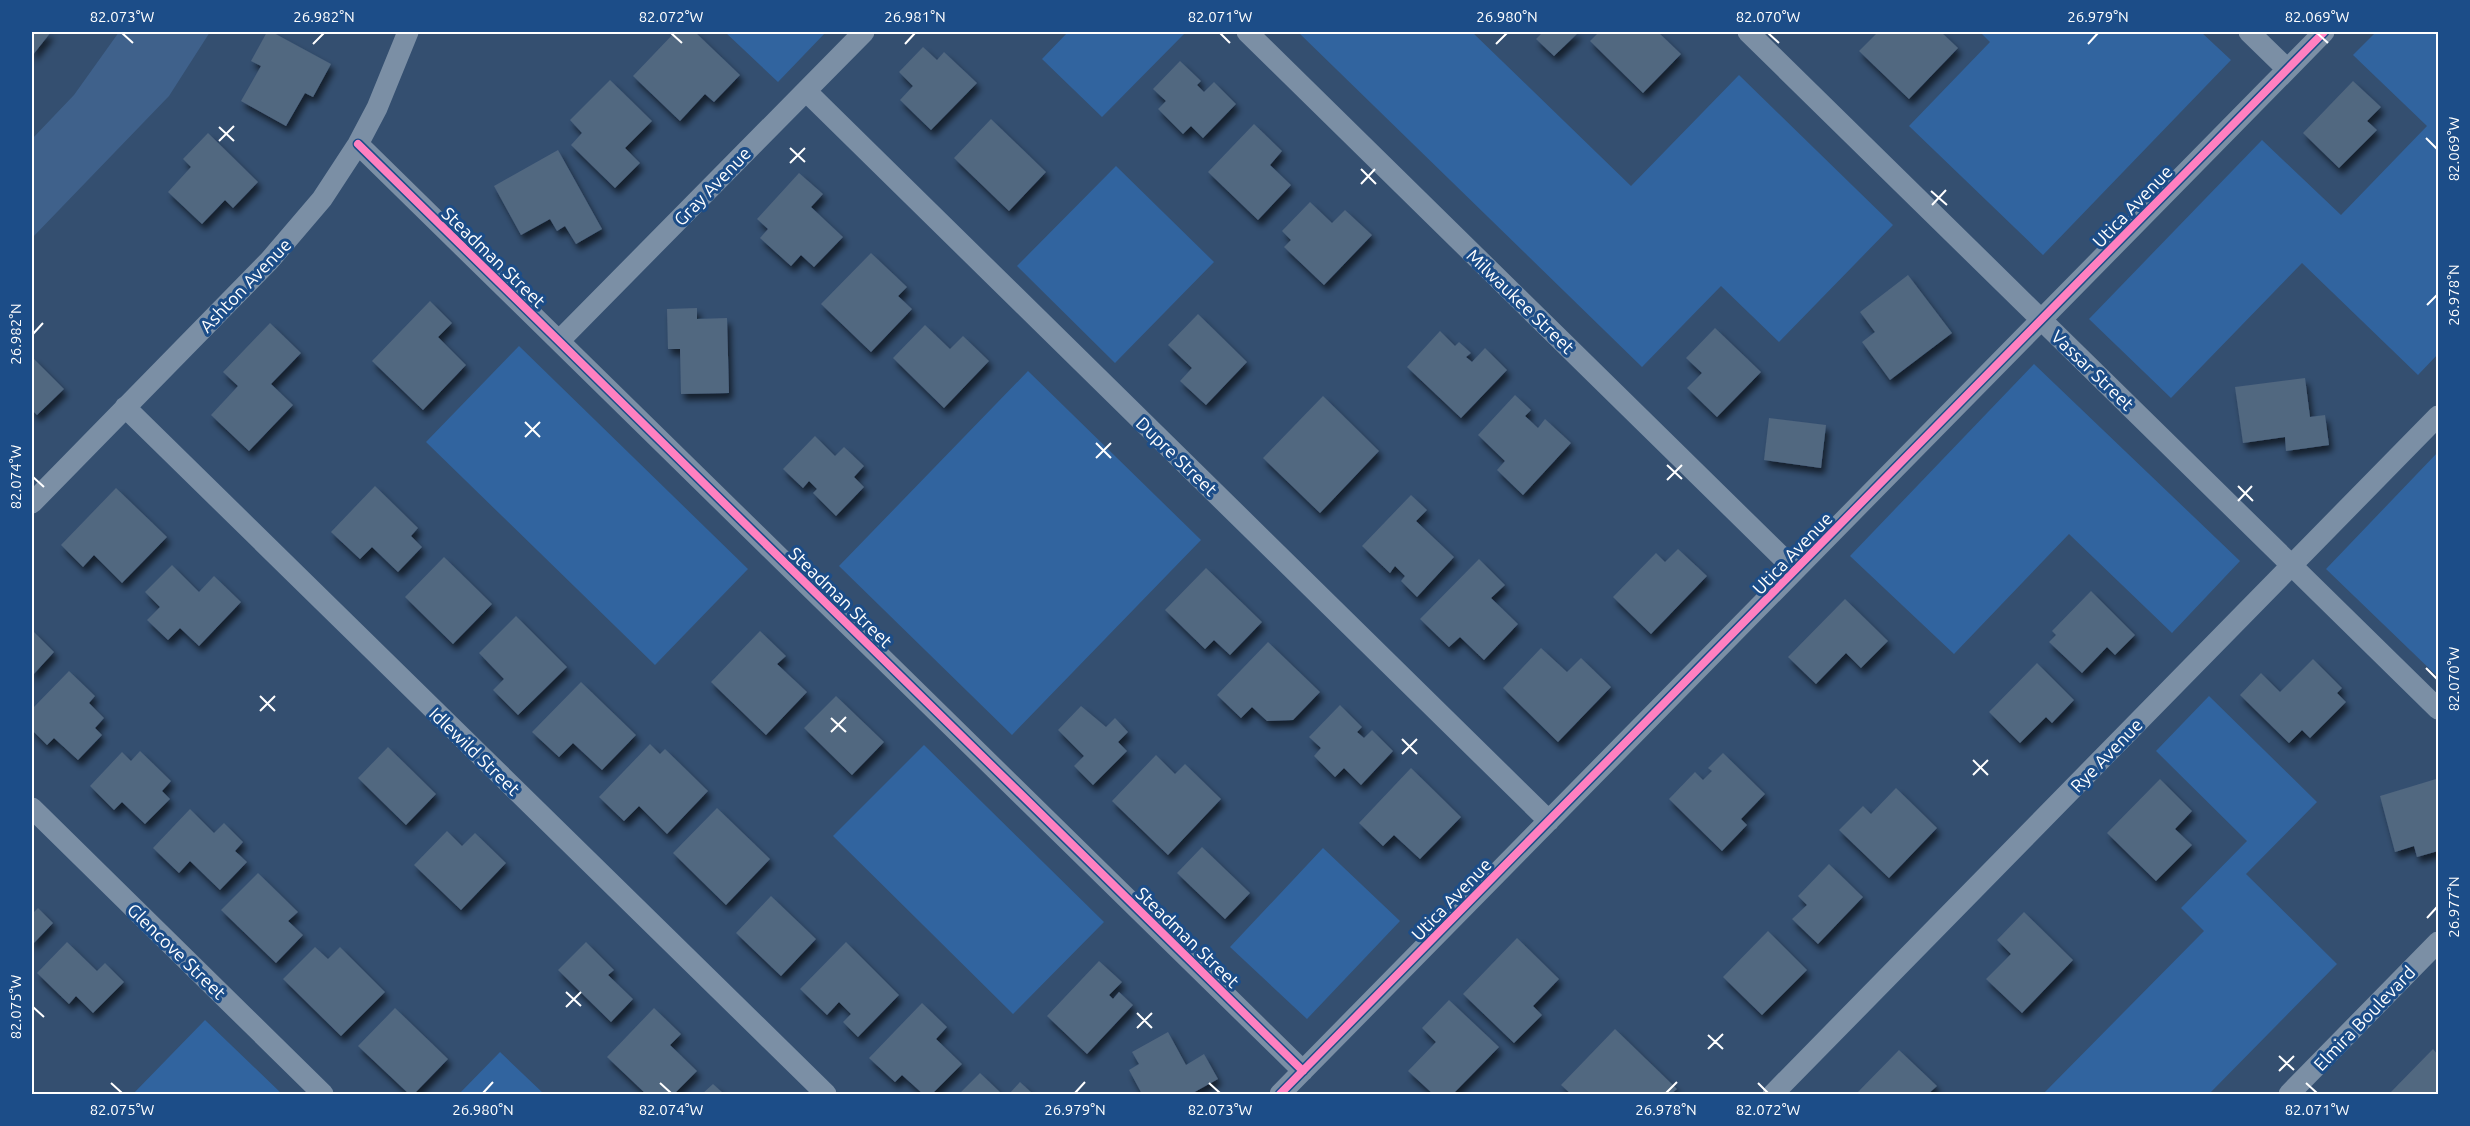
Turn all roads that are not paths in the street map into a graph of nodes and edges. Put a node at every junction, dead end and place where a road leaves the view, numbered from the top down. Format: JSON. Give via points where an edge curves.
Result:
{"nodes":[{"id":1,"x":408,"y":32,"type":"edge"},
{"id":2,"x":864,"y":32,"type":"edge"},
{"id":3,"x":1246,"y":32,"type":"edge"},
{"id":4,"x":1748,"y":32,"type":"edge"},
{"id":5,"x":2249,"y":32,"type":"edge"},
{"id":6,"x":2324,"y":32,"type":"edge"},
{"id":7,"x":2287,"y":69,"type":"junction"},
{"id":8,"x":806,"y":91,"type":"junction"},
{"id":9,"x":358,"y":144,"type":"junction"},
{"id":10,"x":2041,"y":319,"type":"junction"},
{"id":11,"x":559,"y":341,"type":"junction"},
{"id":12,"x":125,"y":407,"type":"junction"},
{"id":13,"x":2439,"y":416,"type":"edge"},
{"id":14,"x":32,"y":503,"type":"edge"},
{"id":15,"x":2292,"y":566,"type":"junction"},
{"id":16,"x":1795,"y":570,"type":"junction"},
{"id":17,"x":2439,"y":709,"type":"edge"},
{"id":18,"x":32,"y":808,"type":"edge"},
{"id":19,"x":1549,"y":821,"type":"junction"},
{"id":20,"x":2439,"y":942,"type":"edge"},
{"id":21,"x":1303,"y":1071,"type":"junction"},
{"id":22,"x":323,"y":1095,"type":"edge"},
{"id":23,"x":825,"y":1095,"type":"edge"},
{"id":24,"x":1280,"y":1095,"type":"edge"},
{"id":25,"x":1773,"y":1095,"type":"edge"},
{"id":26,"x":2289,"y":1095,"type":"edge"}],
"edges":[{"from":1,"to":9,"type":"street","name":"Ashton Avenue"},
{"from":2,"to":8,"type":"street","name":"Gray Avenue"},
{"from":3,"to":16,"type":"street","name":"Milwaukee Street"},
{"from":4,"to":10,"type":"street","name":"Vassar Street"},
{"from":5,"to":7,"type":"street"},
{"from":6,"to":7,"type":"street","name":"Utica Avenue"},
{"from":7,"to":10,"type":"street","name":"Utica Avenue"},
{"from":8,"to":11,"type":"street","name":"Gray Avenue"},
{"from":8,"to":19,"type":"street","name":"Dupre Street"},
{"from":9,"to":11,"type":"street","name":"Steadman Street"},
{"from":9,"to":12,"type":"street","name":"Ashton Avenue","via":[[297,231]]},
{"from":10,"to":15,"type":"street","name":"Vassar Street"},
{"from":10,"to":16,"type":"street","name":"Utica Avenue"},
{"from":11,"to":21,"type":"street","name":"Steadman Street"},
{"from":12,"to":14,"type":"street","name":"Ashton Avenue"},
{"from":12,"to":23,"type":"street","name":"Idlewild Street"},
{"from":13,"to":15,"type":"street","name":"Rye Avenue"},
{"from":15,"to":17,"type":"street","name":"Vassar Street"},
{"from":15,"to":25,"type":"street","name":"Rye Avenue"},
{"from":16,"to":19,"type":"street","name":"Utica Avenue"},
{"from":18,"to":22,"type":"street","name":"Glencove Street"},
{"from":19,"to":21,"type":"street","name":"Utica Avenue"},
{"from":20,"to":26,"type":"street","name":"Elmira Boulevard"},
{"from":21,"to":24,"type":"street","name":"Utica Avenue"}]}
